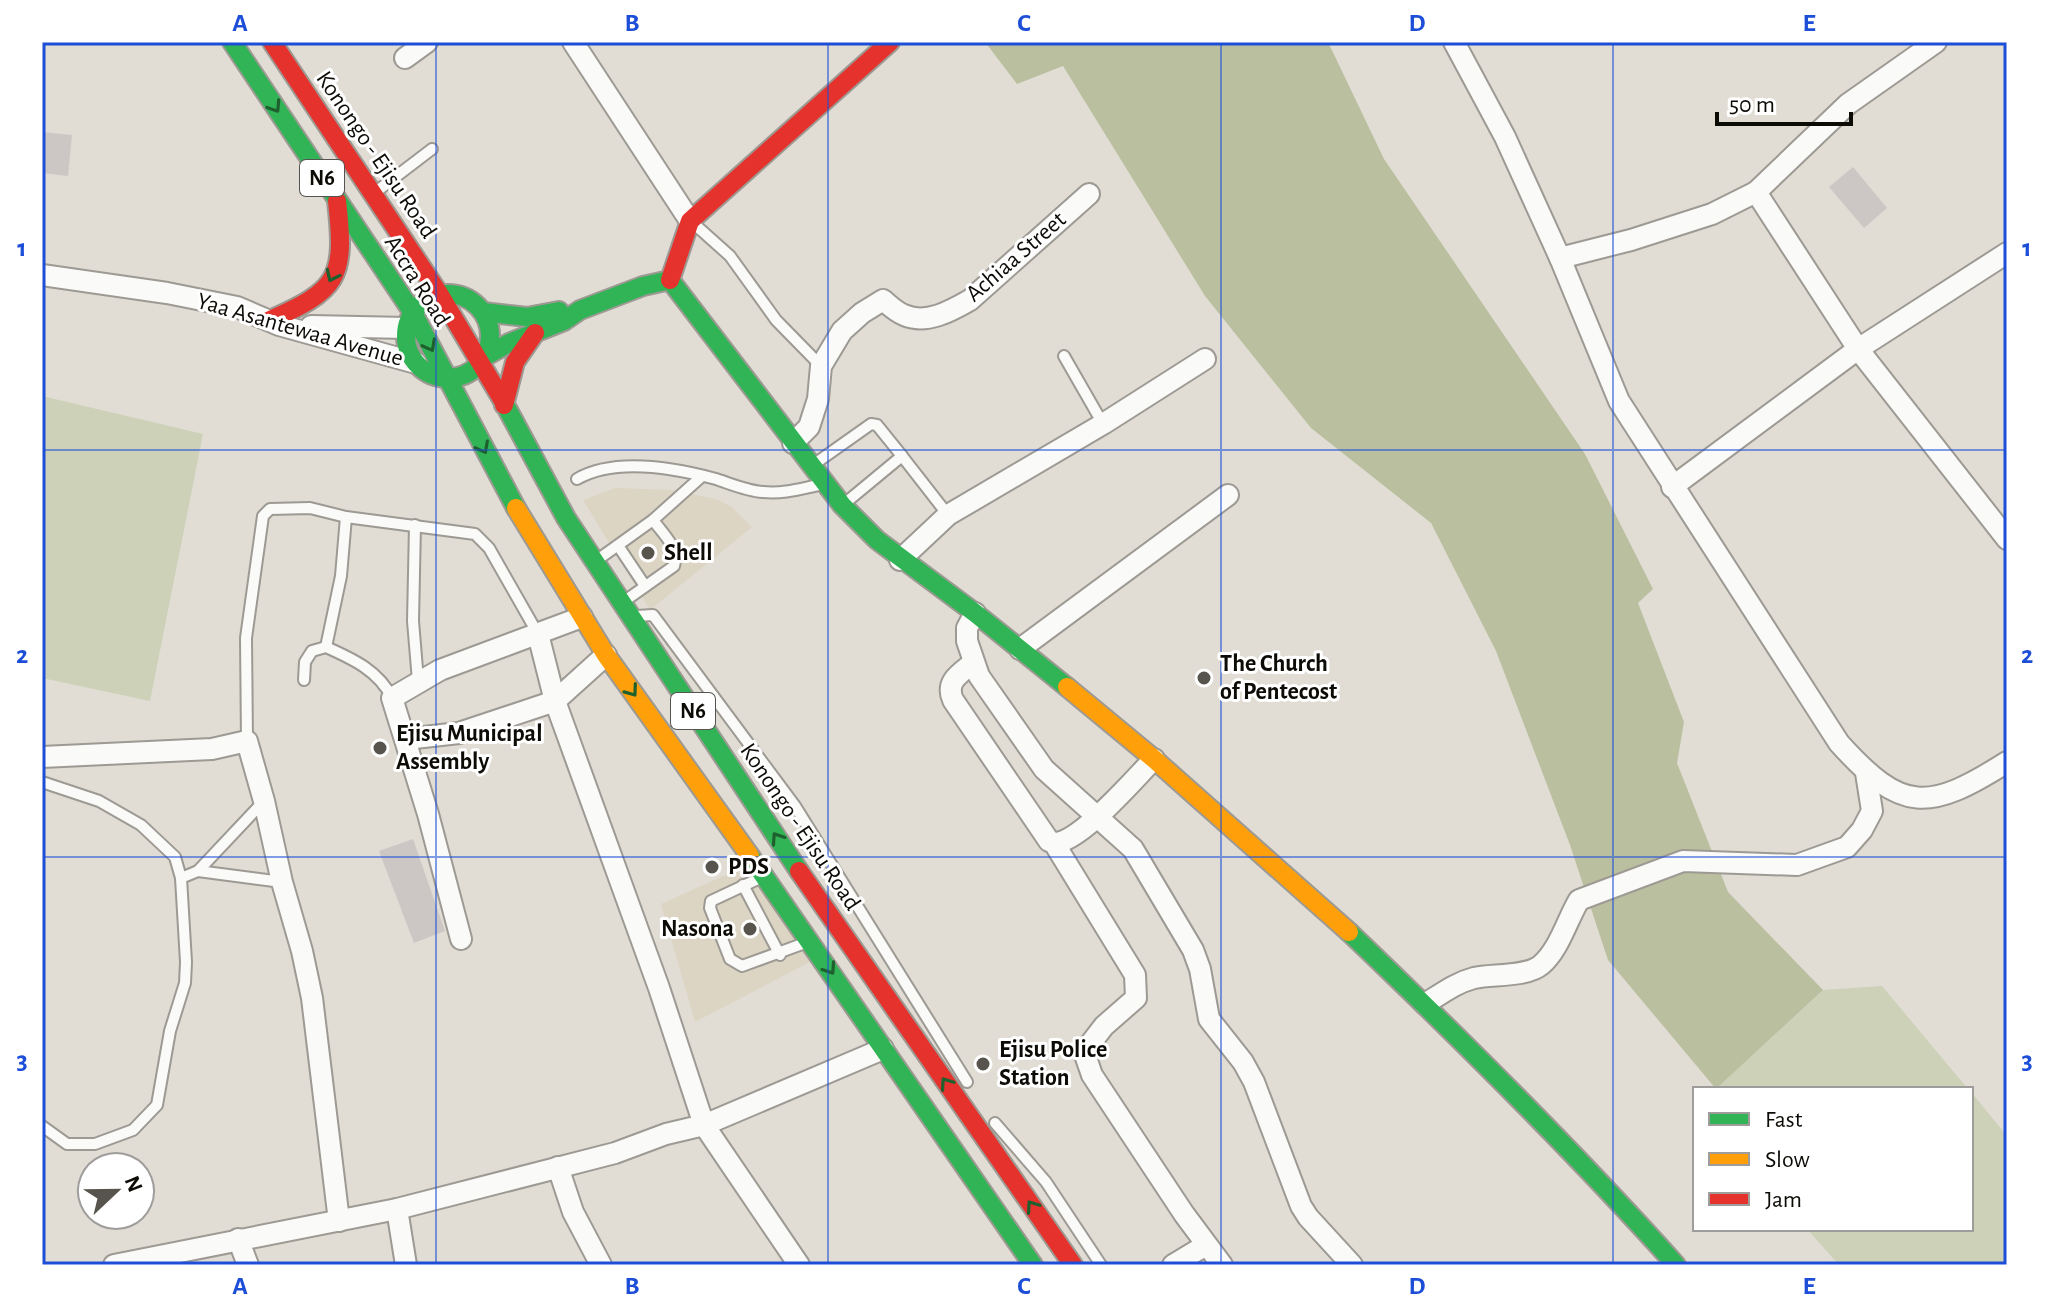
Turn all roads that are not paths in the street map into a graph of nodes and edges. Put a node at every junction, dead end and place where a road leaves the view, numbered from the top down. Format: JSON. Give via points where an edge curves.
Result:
{"nodes":[{"id":1,"x":232,"y":42,"type":"edge"},
{"id":2,"x":272,"y":42,"type":"edge"},
{"id":3,"x":427,"y":42,"type":"edge"},
{"id":4,"x":573,"y":42,"type":"edge"},
{"id":5,"x":890,"y":42,"type":"edge"},
{"id":6,"x":1454,"y":42,"type":"edge"},
{"id":7,"x":1936,"y":42,"type":"edge"},
{"id":8,"x":405,"y":58,"type":"dead end"},
{"id":9,"x":432,"y":149,"type":"dead end"},
{"id":10,"x":1756,"y":192,"type":"junction"},
{"id":11,"x":372,"y":194,"type":"junction"},
{"id":12,"x":1089,"y":194,"type":"dead end"},
{"id":13,"x":337,"y":199,"type":"junction"},
{"id":14,"x":690,"y":221,"type":"junction"},
{"id":15,"x":2007,"y":253,"type":"edge"},
{"id":16,"x":1560,"y":258,"type":"junction"},
{"id":17,"x":42,"y":275,"type":"edge"},
{"id":18,"x":670,"y":280,"type":"junction"},
{"id":19,"x":440,"y":295,"type":"junction"},
{"id":20,"x":580,"y":310,"type":"junction"},
{"id":21,"x":483,"y":312,"type":"junction"},
{"id":22,"x":410,"y":321,"type":"junction"},
{"id":23,"x":273,"y":323,"type":"junction"},
{"id":24,"x":535,"y":333,"type":"junction"},
{"id":25,"x":1858,"y":349,"type":"junction"},
{"id":26,"x":1064,"y":356,"type":"dead end"},
{"id":27,"x":484,"y":359,"type":"junction"},
{"id":28,"x":1205,"y":359,"type":"dead end"},
{"id":29,"x":416,"y":363,"type":"junction"},
{"id":30,"x":821,"y":366,"type":"junction"},
{"id":31,"x":448,"y":379,"type":"junction"},
{"id":32,"x":504,"y":405,"type":"junction"},
{"id":33,"x":1103,"y":424,"type":"junction"},
{"id":34,"x":793,"y":443,"type":"junction"},
{"id":35,"x":902,"y":456,"type":"junction"},
{"id":36,"x":813,"y":465,"type":"junction"},
{"id":37,"x":701,"y":477,"type":"junction"},
{"id":38,"x":577,"y":479,"type":"dead end"},
{"id":39,"x":826,"y":484,"type":"junction"},
{"id":40,"x":1672,"y":487,"type":"junction"},
{"id":41,"x":1228,"y":495,"type":"dead end"},
{"id":42,"x":842,"y":505,"type":"junction"},
{"id":43,"x":948,"y":515,"type":"junction"},
{"id":44,"x":346,"y":517,"type":"junction"},
{"id":45,"x":653,"y":520,"type":"junction"},
{"id":46,"x":415,"y":525,"type":"junction"},
{"id":47,"x":2007,"y":539,"type":"edge"},
{"id":48,"x":619,"y":547,"type":"junction"},
{"id":49,"x":900,"y":560,"type":"junction"},
{"id":50,"x":595,"y":562,"type":"junction"},
{"id":51,"x":645,"y":586,"type":"junction"},
{"id":52,"x":626,"y":611,"type":"junction"},
{"id":53,"x":975,"y":613,"type":"junction"},
{"id":54,"x":582,"y":617,"type":"junction"},
{"id":55,"x":538,"y":634,"type":"junction"},
{"id":56,"x":326,"y":647,"type":"junction"},
{"id":57,"x":1020,"y":649,"type":"junction"},
{"id":58,"x":606,"y":655,"type":"junction"},
{"id":59,"x":973,"y":663,"type":"junction"},
{"id":60,"x":304,"y":680,"type":"dead end"},
{"id":61,"x":418,"y":681,"type":"junction"},
{"id":62,"x":392,"y":698,"type":"junction"},
{"id":63,"x":555,"y":701,"type":"junction"},
{"id":64,"x":406,"y":739,"type":"junction"},
{"id":65,"x":247,"y":741,"type":"junction"},
{"id":66,"x":42,"y":757,"type":"edge"},
{"id":67,"x":1154,"y":759,"type":"junction"},
{"id":68,"x":2007,"y":762,"type":"edge"},
{"id":69,"x":1866,"y":773,"type":"junction"},
{"id":70,"x":42,"y":782,"type":"edge"},
{"id":71,"x":264,"y":801,"type":"junction"},
{"id":72,"x":1097,"y":817,"type":"junction"},
{"id":73,"x":1054,"y":843,"type":"junction"},
{"id":74,"x":198,"y":871,"type":"junction"},
{"id":75,"x":765,"y":876,"type":"junction"},
{"id":76,"x":181,"y":878,"type":"junction"},
{"id":77,"x":282,"y":882,"type":"junction"},
{"id":78,"x":743,"y":885,"type":"junction"},
{"id":79,"x":461,"y":939,"type":"dead end"},
{"id":80,"x":811,"y":941,"type":"junction"},
{"id":81,"x":780,"y":955,"type":"junction"},
{"id":82,"x":1425,"y":1004,"type":"junction"},
{"id":83,"x":883,"y":1049,"type":"junction"},
{"id":84,"x":969,"y":1086,"type":"dead end"},
{"id":85,"x":973,"y":1121,"type":"junction"},
{"id":86,"x":704,"y":1125,"type":"junction"},
{"id":87,"x":42,"y":1126,"type":"edge"},
{"id":88,"x":558,"y":1167,"type":"junction"},
{"id":89,"x":397,"y":1209,"type":"junction"},
{"id":90,"x":339,"y":1221,"type":"junction"},
{"id":91,"x":238,"y":1239,"type":"junction"},
{"id":92,"x":1206,"y":1245,"type":"junction"},
{"id":93,"x":114,"y":1265,"type":"edge"},
{"id":94,"x":248,"y":1265,"type":"edge"},
{"id":95,"x":406,"y":1265,"type":"edge"},
{"id":96,"x":601,"y":1265,"type":"edge"},
{"id":97,"x":799,"y":1265,"type":"edge"},
{"id":98,"x":1033,"y":1265,"type":"edge"},
{"id":99,"x":1073,"y":1265,"type":"edge"},
{"id":100,"x":1101,"y":1265,"type":"edge"},
{"id":101,"x":1173,"y":1265,"type":"edge"},
{"id":102,"x":1222,"y":1265,"type":"edge"},
{"id":103,"x":1352,"y":1265,"type":"edge"},
{"id":104,"x":1676,"y":1265,"type":"edge"}],
"edges":[{"from":1,"to":13,"type":"main road","name":"Accra Road","number":"N6","one_way":true},
{"from":2,"to":11,"type":"main road","name":"Konongo - Ejisu Road","number":"N6"},
{"from":3,"to":8,"type":"street"},
{"from":4,"to":14,"type":"street"},
{"from":5,"to":14,"type":"main road"},
{"from":6,"to":16,"type":"street"},
{"from":7,"to":10,"type":"street","via":[[1848,104]]},
{"from":9,"to":11,"type":"lane"},
{"from":10,"to":16,"type":"street","via":[[1712,214]]},
{"from":10,"to":25,"type":"street"},
{"from":11,"to":19,"type":"main road","name":"Konongo - Ejisu Road","number":"N6"},
{"from":12,"to":30,"type":"street","name":"Achiaa Street","via":[[970,300],[926,317],[905,316],[883,300],[842,331]]},
{"from":13,"to":22,"type":"main road","name":"Accra Road","number":"N6"},
{"from":13,"to":23,"type":"main road","one_way":true,"via":[[338,262],[325,291]]},
{"from":14,"to":18,"type":"main road"},
{"from":14,"to":30,"type":"lane","via":[[730,256],[776,320]]},
{"from":15,"to":25,"type":"street"},
{"from":16,"to":40,"type":"street","via":[[1619,401]]},
{"from":17,"to":23,"type":"street","name":"Yaa Asantewaa Avenue","via":[[237,307]]},
{"from":18,"to":20,"type":"main road"},
{"from":18,"to":34,"type":"main road"},
{"from":19,"to":21,"type":"main road","via":[[464,297]]},
{"from":19,"to":22,"type":"main road","via":[[420,305]]},
{"from":19,"to":27,"type":"main road","name":"Konongo - Ejisu Road","number":"N6"},
{"from":20,"to":21,"type":"main road","via":[[527,317]]},
{"from":20,"to":24,"type":"main road"},
{"from":21,"to":27,"type":"main road","name":"Konongo - Ejisu Road","via":[[490,334]]},
{"from":22,"to":23,"type":"street"},
{"from":22,"to":29,"type":"main road","via":[[406,341]]},
{"from":22,"to":31,"type":"main road","name":"Accra Road","number":"N6","one_way":true},
{"from":23,"to":29,"type":"street","name":"Yaa Asantewaa Avenue"},
{"from":24,"to":27,"type":"main road"},
{"from":24,"to":32,"type":"main road","via":[[515,362]]},
{"from":25,"to":40,"type":"street"},
{"from":25,"to":47,"type":"street"},
{"from":26,"to":33,"type":"lane"},
{"from":27,"to":31,"type":"main road","via":[[466,375]]},
{"from":27,"to":32,"type":"main road","name":"Konongo - Ejisu Road","number":"N6"},
{"from":28,"to":33,"type":"street"},
{"from":29,"to":31,"type":"main road","via":[[429,374]]},
{"from":30,"to":34,"type":"street","name":"Achiaa Street","via":[[809,427]]},
{"from":31,"to":54,"type":"main road","name":"Accra Road","number":"N6","one_way":true,"via":[[491,464]]},
{"from":32,"to":50,"type":"main road","name":"Konongo - Ejisu Road","number":"N6"},
{"from":33,"to":43,"type":"street"},
{"from":34,"to":36,"type":"main road"},
{"from":35,"to":36,"type":"lane","via":[[871,424]]},
{"from":35,"to":42,"type":"lane"},
{"from":35,"to":43,"type":"lane"},
{"from":36,"to":39,"type":"main road"},
{"from":37,"to":38,"type":"lane","via":[[631,467]]},
{"from":37,"to":39,"type":"lane","via":[[790,494]]},
{"from":37,"to":45,"type":"lane"},
{"from":39,"to":42,"type":"main road"},
{"from":40,"to":69,"type":"street","via":[[1839,743]]},
{"from":41,"to":57,"type":"street"},
{"from":42,"to":49,"type":"main road"},
{"from":43,"to":49,"type":"street"},
{"from":44,"to":46,"type":"lane"},
{"from":44,"to":56,"type":"lane","via":[[341,576]]},
{"from":44,"to":65,"type":"lane","via":[[299,508],[270,509],[263,516],[246,638]]},
{"from":45,"to":48,"type":"lane"},
{"from":45,"to":51,"type":"lane","via":[[677,559]]},
{"from":46,"to":55,"type":"lane","via":[[475,534],[489,548]]},
{"from":46,"to":61,"type":"lane"},
{"from":48,"to":50,"type":"lane"},
{"from":48,"to":51,"type":"lane"},
{"from":49,"to":53,"type":"main road"},
{"from":50,"to":52,"type":"main road","name":"Konongo - Ejisu Road","number":"N6"},
{"from":51,"to":52,"type":"lane"},
{"from":52,"to":84,"type":"lane","via":[[653,615],[771,771]]},
{"from":85,"to":52,"type":"main road","name":"Konongo - Ejisu Road","number":"N6","one_way":true},
{"from":53,"to":57,"type":"main road"},
{"from":53,"to":59,"type":"street","via":[[967,628]]},
{"from":54,"to":55,"type":"street"},
{"from":54,"to":58,"type":"main road","number":"N6"},
{"from":55,"to":61,"type":"street"},
{"from":55,"to":63,"type":"street"},
{"from":56,"to":60,"type":"lane","via":[[312,651]]},
{"from":56,"to":62,"type":"lane","via":[[358,661],[385,684]]},
{"from":57,"to":67,"type":"main road"},
{"from":58,"to":63,"type":"street"},
{"from":58,"to":75,"type":"main road","number":"N6","one_way":true},
{"from":59,"to":72,"type":"street","via":[[1044,769]]},
{"from":59,"to":73,"type":"street","via":[[954,678],[949,692]]},
{"from":61,"to":62,"type":"street"},
{"from":62,"to":64,"type":"street"},
{"from":63,"to":64,"type":"street","via":[[459,733]]},
{"from":63,"to":86,"type":"street"},
{"from":64,"to":79,"type":"street"},
{"from":65,"to":66,"type":"street","via":[[212,749]]},
{"from":65,"to":71,"type":"street"},
{"from":67,"to":72,"type":"street"},
{"from":67,"to":82,"type":"main road"},
{"from":68,"to":69,"type":"street","via":[[1942,796],[1918,800]]},
{"from":69,"to":82,"type":"street","via":[[1872,811],[1847,847],[1797,865],[1683,861],[1579,900],[1540,966],[1457,984]]},
{"from":70,"to":76,"type":"lane","via":[[99,801],[141,825],[175,857]]},
{"from":71,"to":74,"type":"lane"},
{"from":71,"to":77,"type":"street"},
{"from":72,"to":73,"type":"street","via":[[1062,843]]},
{"from":72,"to":103,"type":"street","via":[[1133,849],[1184,932],[1200,969],[1209,1019],[1254,1082],[1295,1192],[1308,1217]]},
{"from":73,"to":92,"type":"street","via":[[1135,975],[1136,998],[1084,1052],[1092,1075]]},
{"from":74,"to":76,"type":"lane"},
{"from":74,"to":77,"type":"lane"},
{"from":75,"to":78,"type":"lane"},
{"from":75,"to":80,"type":"main road","number":"N6"},
{"from":76,"to":87,"type":"lane","via":[[185,983],[157,1105],[133,1130],[95,1144],[67,1144]]},
{"from":77,"to":90,"type":"street","via":[[312,998]]},
{"from":78,"to":81,"type":"lane"},
{"from":78,"to":81,"type":"lane","via":[[711,901],[730,959],[742,966]]},
{"from":80,"to":81,"type":"lane"},
{"from":80,"to":83,"type":"main road","number":"N6","one_way":true},
{"from":82,"to":104,"type":"main road"},
{"from":83,"to":86,"type":"street"},
{"from":83,"to":98,"type":"main road","number":"N6"},
{"from":99,"to":85,"type":"main road","name":"Konongo - Ejisu Road","number":"N6","one_way":true},
{"from":85,"to":100,"type":"lane","via":[[986,1112],[1046,1182]]},
{"from":86,"to":88,"type":"street"},
{"from":86,"to":97,"type":"street"},
{"from":88,"to":89,"type":"street"},
{"from":88,"to":96,"type":"street","via":[[573,1212]]},
{"from":89,"to":90,"type":"street"},
{"from":89,"to":95,"type":"street"},
{"from":90,"to":91,"type":"street"},
{"from":91,"to":93,"type":"street"},
{"from":91,"to":94,"type":"street"},
{"from":92,"to":101,"type":"street"},
{"from":92,"to":102,"type":"street"}]}
